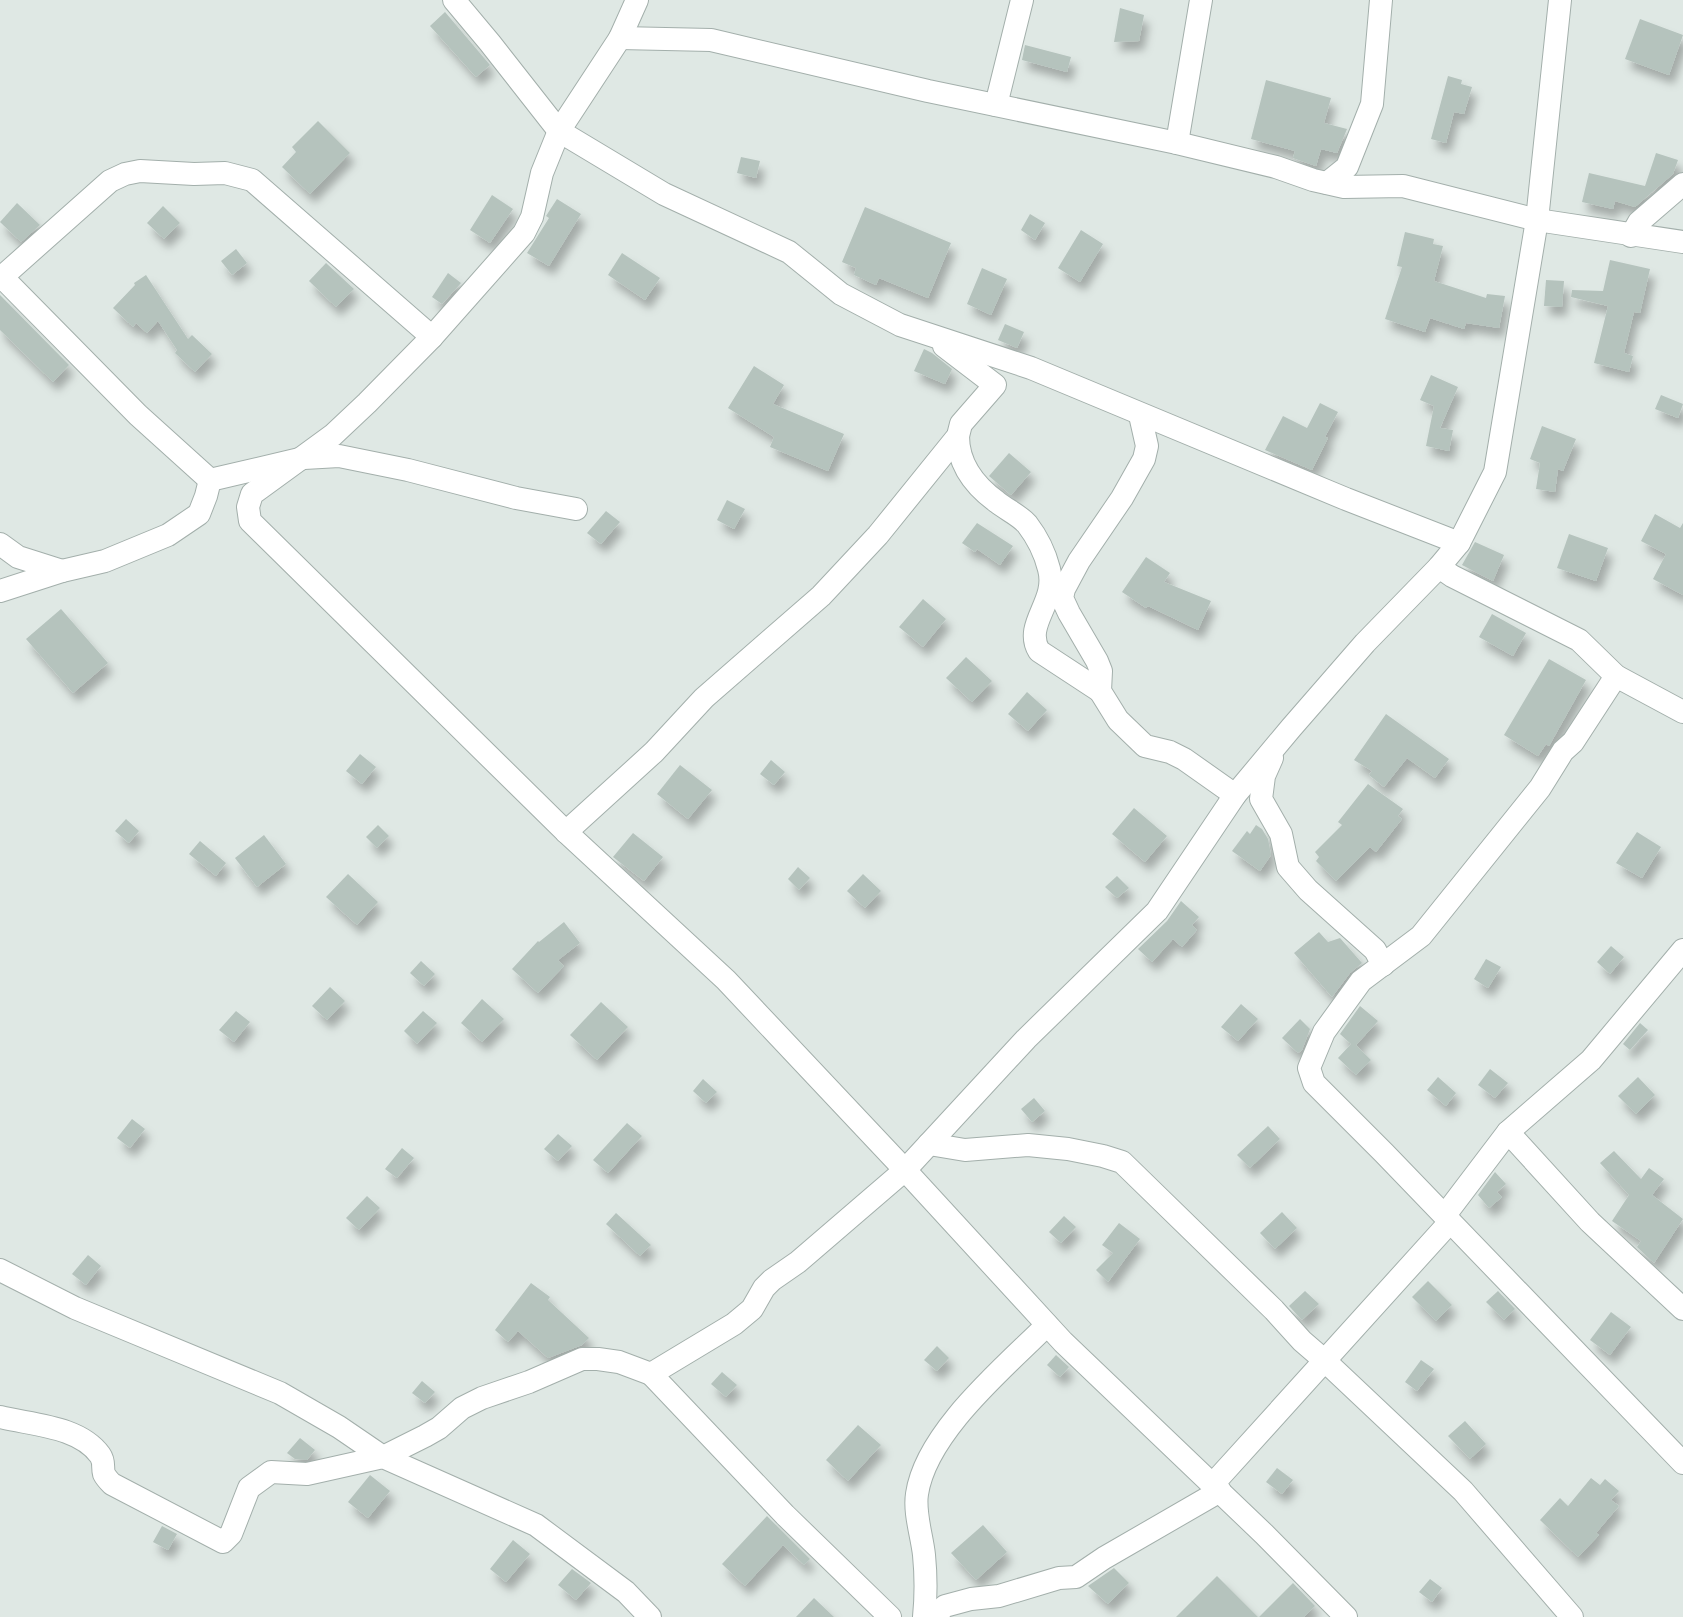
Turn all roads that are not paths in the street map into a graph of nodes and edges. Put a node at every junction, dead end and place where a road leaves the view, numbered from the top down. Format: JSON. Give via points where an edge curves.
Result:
{"nodes":[{"id":1,"x":454,"y":0,"type":"edge"},
{"id":2,"x":637,"y":0,"type":"edge"},
{"id":3,"x":1022,"y":0,"type":"edge"},
{"id":4,"x":1201,"y":0,"type":"edge"},
{"id":5,"x":1381,"y":0,"type":"edge"},
{"id":6,"x":1560,"y":0,"type":"edge"},
{"id":7,"x":620,"y":38,"type":"junction"},
{"id":8,"x":996,"y":105,"type":"junction"},
{"id":9,"x":559,"y":131,"type":"junction"},
{"id":10,"x":1177,"y":143,"type":"junction"},
{"id":11,"x":1327,"y":183,"type":"junction"},
{"id":12,"x":1683,"y":184,"type":"edge"},
{"id":13,"x":1537,"y":220,"type":"junction"},
{"id":14,"x":1631,"y":236,"type":"junction"},
{"id":15,"x":1683,"y":242,"type":"edge"},
{"id":16,"x":1,"y":278,"type":"edge"},
{"id":17,"x":930,"y":335,"type":"junction"},
{"id":18,"x":432,"y":337,"type":"junction"},
{"id":19,"x":1140,"y":415,"type":"junction"},
{"id":20,"x":958,"y":436,"type":"junction"},
{"id":21,"x":304,"y":458,"type":"junction"},
{"id":22,"x":210,"y":480,"type":"junction"},
{"id":23,"x":576,"y":509,"type":"dead end"},
{"id":24,"x":1459,"y":543,"type":"junction"},
{"id":25,"x":0,"y":544,"type":"edge"},
{"id":26,"x":1439,"y":567,"type":"junction"},
{"id":27,"x":62,"y":571,"type":"junction"},
{"id":28,"x":0,"y":591,"type":"edge"},
{"id":29,"x":1616,"y":676,"type":"junction"},
{"id":30,"x":1100,"y":691,"type":"junction"},
{"id":31,"x":1683,"y":712,"type":"edge"},
{"id":32,"x":1291,"y":728,"type":"junction"},
{"id":33,"x":1235,"y":795,"type":"junction"},
{"id":34,"x":566,"y":832,"type":"junction"},
{"id":35,"x":1683,"y":950,"type":"edge"},
{"id":36,"x":1383,"y":965,"type":"junction"},
{"id":37,"x":952,"y":1118,"type":"junction"},
{"id":38,"x":1508,"y":1132,"type":"junction"},
{"id":39,"x":929,"y":1144,"type":"junction"},
{"id":40,"x":955,"y":1148,"type":"junction"},
{"id":41,"x":905,"y":1170,"type":"junction"},
{"id":42,"x":1448,"y":1218,"type":"junction"},
{"id":43,"x":0,"y":1270,"type":"edge"},
{"id":44,"x":1683,"y":1309,"type":"edge"},
{"id":45,"x":1047,"y":1325,"type":"junction"},
{"id":46,"x":1324,"y":1360,"type":"junction"},
{"id":47,"x":651,"y":1374,"type":"junction"},
{"id":48,"x":0,"y":1417,"type":"edge"},
{"id":49,"x":383,"y":1457,"type":"junction"},
{"id":50,"x":1683,"y":1463,"type":"edge"},
{"id":51,"x":1216,"y":1488,"type":"junction"},
{"id":52,"x":650,"y":1617,"type":"edge"},
{"id":53,"x":890,"y":1617,"type":"edge"},
{"id":54,"x":924,"y":1617,"type":"edge"},
{"id":55,"x":933,"y":1617,"type":"edge"},
{"id":56,"x":1346,"y":1617,"type":"edge"},
{"id":57,"x":1572,"y":1617,"type":"edge"}],
"edges":[{"from":1,"to":9,"type":"street"},
{"from":2,"to":7,"type":"street"},
{"from":3,"to":8,"type":"street"},
{"from":4,"to":10,"type":"street"},
{"from":5,"to":11,"type":"street","via":[[1372,104],[1347,167]]},
{"from":6,"to":13,"type":"street"},
{"from":7,"to":8,"type":"street","via":[[711,40]]},
{"from":7,"to":9,"type":"street"},
{"from":8,"to":10,"type":"street"},
{"from":9,"to":17,"type":"street","via":[[664,194],[789,252],[841,294]]},
{"from":9,"to":18,"type":"street","via":[[524,233]]},
{"from":10,"to":11,"type":"street"},
{"from":11,"to":13,"type":"street","via":[[1403,186]]},
{"from":12,"to":14,"type":"street","via":[[1639,222]]},
{"from":13,"to":14,"type":"street"},
{"from":13,"to":24,"type":"street","via":[[1495,472]]},
{"from":14,"to":15,"type":"street"},
{"from":16,"to":18,"type":"street","via":[[110,181],[140,171],[225,173],[252,180]]},
{"from":16,"to":22,"type":"street"},
{"from":17,"to":19,"type":"street","via":[[1031,368]]},
{"from":17,"to":20,"type":"street","via":[[995,385],[961,424]]},
{"from":18,"to":21,"type":"street"},
{"from":19,"to":24,"type":"street"},
{"from":19,"to":30,"type":"street","via":[[1147,446],[1144,459],[1079,561],[1062,598],[1097,661]]},
{"from":20,"to":30,"type":"street","via":[[969,475],[1020,517],[1044,554],[1050,591],[1036,626],[1036,646]]},
{"from":20,"to":34,"type":"street","via":[[821,596],[704,698]]},
{"from":21,"to":22,"type":"street"},
{"from":21,"to":23,"type":"street","via":[[339,456]]},
{"from":21,"to":34,"type":"street","via":[[252,494],[250,521]]},
{"from":22,"to":27,"type":"street","via":[[199,514],[168,535],[105,561]]},
{"from":24,"to":26,"type":"street"},
{"from":25,"to":27,"type":"street","via":[[18,557]]},
{"from":26,"to":29,"type":"street","via":[[1579,640]]},
{"from":26,"to":32,"type":"street"},
{"from":27,"to":28,"type":"street"},
{"from":29,"to":31,"type":"street"},
{"from":29,"to":36,"type":"street","via":[[1540,788],[1451,899],[1421,936]]},
{"from":30,"to":33,"type":"street","via":[[1115,716],[1145,746],[1184,759]]},
{"from":32,"to":33,"type":"street"},
{"from":32,"to":36,"type":"street","via":[[1268,764],[1261,799],[1281,834],[1288,867],[1375,950]]},
{"from":33,"to":37,"type":"street","via":[[1157,911]]},
{"from":34,"to":41,"type":"street","via":[[726,980]]},
{"from":35,"to":38,"type":"street","via":[[1591,1060]]},
{"from":36,"to":42,"type":"street","via":[[1361,981],[1324,1032],[1310,1073],[1324,1094]]},
{"from":37,"to":39,"type":"street"},
{"from":37,"to":40,"type":"street"},
{"from":38,"to":42,"type":"street"},
{"from":38,"to":44,"type":"street","via":[[1590,1222]]},
{"from":39,"to":40,"type":"street"},
{"from":39,"to":41,"type":"street"},
{"from":40,"to":46,"type":"street","via":[[1028,1145],[1122,1162]]},
{"from":41,"to":45,"type":"street"},
{"from":41,"to":47,"type":"street","via":[[772,1280],[734,1324]]},
{"from":42,"to":46,"type":"street"},
{"from":42,"to":50,"type":"street"},
{"from":43,"to":49,"type":"street","via":[[75,1308],[280,1393]]},
{"from":45,"to":51,"type":"street"},
{"from":45,"to":54,"type":"street","via":[[954,1418],[924,1471],[917,1493]]},
{"from":46,"to":51,"type":"street"},
{"from":46,"to":57,"type":"street","via":[[1463,1491]]},
{"from":47,"to":49,"type":"street","via":[[619,1362],[582,1359],[482,1398]]},
{"from":47,"to":53,"type":"street"},
{"from":48,"to":49,"type":"street","via":[[67,1431],[100,1454],[104,1475],[112,1484],[223,1542],[249,1488],[271,1472],[307,1474]]},
{"from":49,"to":52,"type":"street","via":[[536,1525],[626,1592]]},
{"from":51,"to":55,"type":"street","via":[[1076,1577],[945,1606]]},
{"from":51,"to":56,"type":"street"}]}
